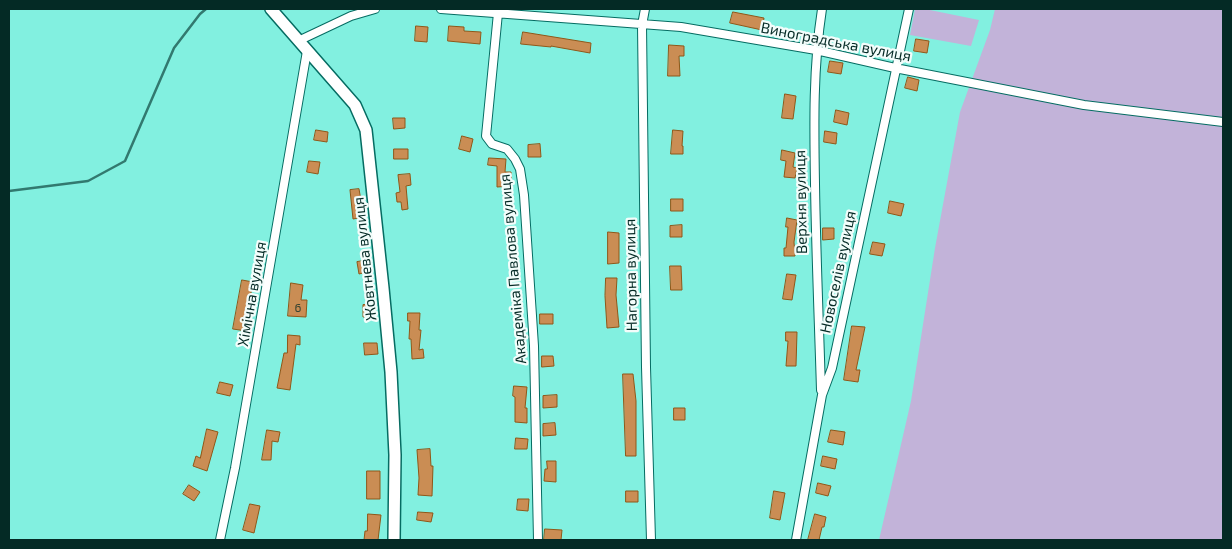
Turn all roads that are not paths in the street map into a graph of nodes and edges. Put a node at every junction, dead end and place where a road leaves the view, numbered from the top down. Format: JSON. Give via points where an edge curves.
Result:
{"nodes":[{"id":1,"x":271,"y":9,"type":"edge"},
{"id":2,"x":375,"y":9,"type":"edge"},
{"id":3,"x":441,"y":9,"type":"edge"},
{"id":4,"x":645,"y":9,"type":"edge"},
{"id":5,"x":822,"y":9,"type":"edge"},
{"id":6,"x":909,"y":9,"type":"edge"},
{"id":7,"x":498,"y":13,"type":"junction"},
{"id":8,"x":642,"y":25,"type":"junction"},
{"id":9,"x":298,"y":41,"type":"junction"},
{"id":10,"x":816,"y":50,"type":"junction"},
{"id":11,"x":307,"y":51,"type":"junction"},
{"id":12,"x":895,"y":68,"type":"junction"},
{"id":13,"x":1223,"y":122,"type":"edge"},
{"id":14,"x":822,"y":395,"type":"junction"},
{"id":15,"x":220,"y":540,"type":"edge"},
{"id":16,"x":394,"y":540,"type":"edge"},
{"id":17,"x":538,"y":540,"type":"edge"},
{"id":18,"x":651,"y":540,"type":"edge"},
{"id":19,"x":796,"y":540,"type":"edge"}],
"edges":[{"from":1,"to":9,"type":"main road","name":"Жовтнева вулиця"},
{"from":2,"to":9,"type":"street","via":[[351,16]]},
{"from":3,"to":7,"type":"street","name":"Виноградська вулиця"},
{"from":4,"to":8,"type":"street","name":"Нагорна вулиця"},
{"from":5,"to":10,"type":"street","name":"Верхня вулиця"},
{"from":6,"to":12,"type":"street","name":"Новоселів вулиця"},
{"from":7,"to":8,"type":"street","name":"Виноградська вулиця"},
{"from":7,"to":17,"type":"street","name":"Академіка Павлова вулиця","via":[[486,136],[492,144],[507,149],[515,159],[523,186],[534,346]]},
{"from":8,"to":10,"type":"street","name":"Виноградська вулиця","via":[[681,27]]},
{"from":8,"to":18,"type":"street","name":"Нагорна вулиця"},
{"from":9,"to":11,"type":"main road","name":"Жовтнева вулиця"},
{"from":10,"to":12,"type":"street","name":"Виноградська вулиця"},
{"from":10,"to":14,"type":"street","name":"Верхня вулиця","via":[[814,127]]},
{"from":11,"to":15,"type":"street","name":"Хімічна вулиця"},
{"from":11,"to":16,"type":"main road","name":"Жовтнева вулиця","via":[[355,104],[366,130],[391,372],[395,455]]},
{"from":12,"to":13,"type":"street","name":"Виноградська вулиця","via":[[1084,104]]},
{"from":12,"to":14,"type":"street","name":"Новоселів вулиця","via":[[832,368]]},
{"from":14,"to":19,"type":"street","name":"Новоселів вулиця"}]}
